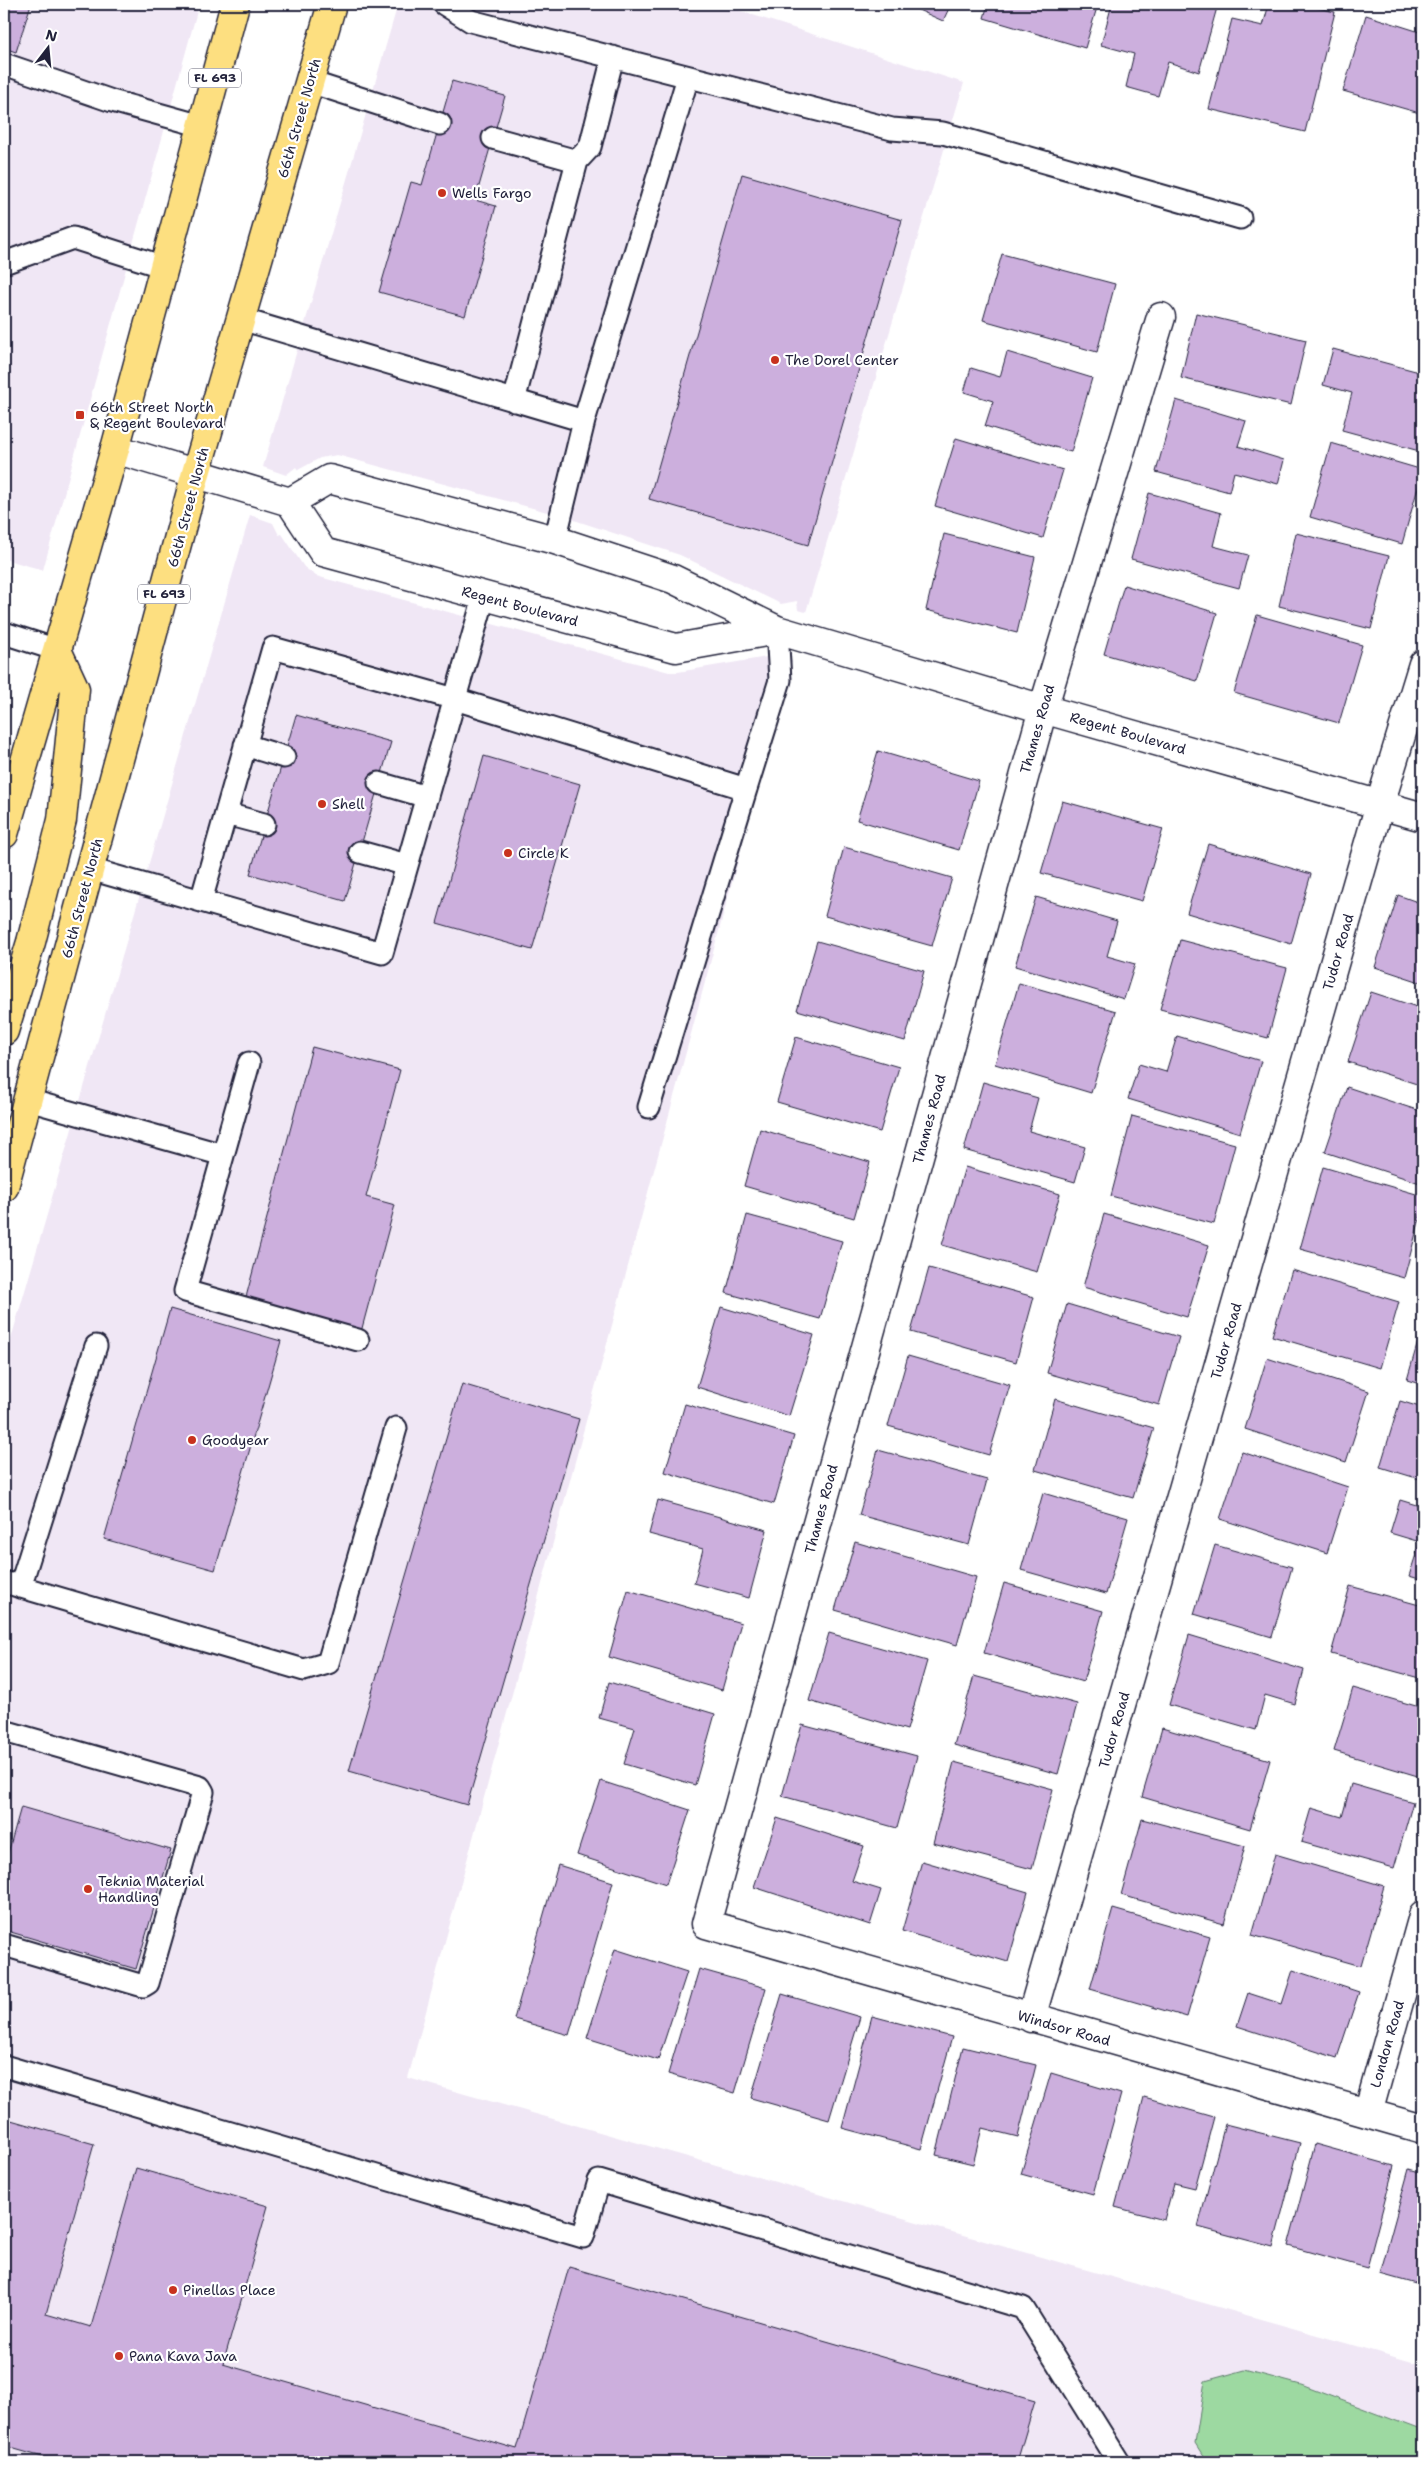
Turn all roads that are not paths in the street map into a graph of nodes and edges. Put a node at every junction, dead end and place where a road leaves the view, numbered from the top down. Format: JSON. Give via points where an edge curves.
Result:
{"nodes":[{"id":1,"x":234,"y":4,"type":"edge"},
{"id":2,"x":332,"y":4,"type":"edge"},
{"id":3,"x":444,"y":4,"type":"edge"},
{"id":4,"x":613,"y":57,"type":"junction"},
{"id":5,"x":4,"y":64,"type":"edge"},
{"id":6,"x":688,"y":76,"type":"junction"},
{"id":7,"x":310,"y":82,"type":"junction"},
{"id":8,"x":440,"y":124,"type":"dead end"},
{"id":9,"x":202,"y":126,"type":"junction"},
{"id":10,"x":493,"y":138,"type":"dead end"},
{"id":11,"x":577,"y":161,"type":"junction"},
{"id":12,"x":1240,"y":218,"type":"dead end"},
{"id":13,"x":4,"y":263,"type":"edge"},
{"id":14,"x":164,"y":267,"type":"junction"},
{"id":15,"x":1162,"y":317,"type":"dead end"},
{"id":16,"x":241,"y":319,"type":"junction"},
{"id":17,"x":514,"y":401,"type":"junction"},
{"id":18,"x":584,"y":422,"type":"junction"},
{"id":19,"x":115,"y":448,"type":"junction"},
{"id":20,"x":196,"y":472,"type":"junction"},
{"id":21,"x":290,"y":502,"type":"junction"},
{"id":22,"x":555,"y":540,"type":"junction"},
{"id":23,"x":484,"y":597,"type":"junction"},
{"id":24,"x":777,"y":630,"type":"junction"},
{"id":25,"x":4,"y":633,"type":"edge"},
{"id":26,"x":57,"y":650,"type":"junction"},
{"id":27,"x":1423,"y":664,"type":"edge"},
{"id":28,"x":455,"y":699,"type":"junction"},
{"id":29,"x":1042,"y":709,"type":"junction"},
{"id":30,"x":245,"y":745,"type":"junction"},
{"id":31,"x":284,"y":757,"type":"dead end"},
{"id":32,"x":379,"y":783,"type":"dead end"},
{"id":33,"x":746,"y":789,"type":"junction"},
{"id":34,"x":427,"y":797,"type":"junction"},
{"id":35,"x":1380,"y":804,"type":"junction"},
{"id":36,"x":226,"y":814,"type":"junction"},
{"id":37,"x":1423,"y":817,"type":"edge"},
{"id":38,"x":264,"y":824,"type":"dead end"},
{"id":39,"x":4,"y":834,"type":"edge"},
{"id":40,"x":360,"y":852,"type":"dead end"},
{"id":41,"x":407,"y":865,"type":"junction"},
{"id":42,"x":90,"y":869,"type":"junction"},
{"id":43,"x":201,"y":900,"type":"junction"},
{"id":44,"x":4,"y":1031,"type":"edge"},
{"id":45,"x":249,"y":1063,"type":"dead end"},
{"id":46,"x":28,"y":1100,"type":"junction"},
{"id":47,"x":649,"y":1107,"type":"dead end"},
{"id":48,"x":4,"y":1112,"type":"edge"},
{"id":49,"x":14,"y":1149,"type":"junction"},
{"id":50,"x":223,"y":1155,"type":"junction"},
{"id":51,"x":4,"y":1187,"type":"edge"},
{"id":52,"x":358,"y":1340,"type":"dead end"},
{"id":53,"x":96,"y":1346,"type":"dead end"},
{"id":54,"x":396,"y":1428,"type":"dead end"},
{"id":55,"x":12,"y":1584,"type":"edge"},
{"id":56,"x":4,"y":1731,"type":"edge"},
{"id":57,"x":1423,"y":1916,"type":"edge"},
{"id":58,"x":706,"y":1924,"type":"joint"},
{"id":59,"x":4,"y":1945,"type":"edge"},
{"id":60,"x":1031,"y":2018,"type":"junction"},
{"id":61,"x":4,"y":2066,"type":"edge"},
{"id":62,"x":1368,"y":2113,"type":"junction"},
{"id":63,"x":1423,"y":2129,"type":"edge"},
{"id":64,"x":1119,"y":2462,"type":"edge"}],
"edges":[{"from":1,"to":9,"type":"main road","number":"FL 693"},
{"from":2,"to":7,"type":"main road","name":"66th Street North","number":"FL 693"},
{"from":3,"to":4,"type":"lane","via":[[471,21]]},
{"from":4,"to":6,"type":"lane"},
{"from":4,"to":11,"type":"lane","via":[[590,147]]},
{"from":5,"to":9,"type":"lane"},
{"from":6,"to":12,"type":"lane","via":[[892,129],[943,133]]},
{"from":6,"to":18,"type":"lane"},
{"from":7,"to":8,"type":"lane"},
{"from":7,"to":16,"type":"main road","name":"66th Street North","number":"FL 693"},
{"from":9,"to":14,"type":"main road","number":"FL 693"},
{"from":10,"to":11,"type":"lane"},
{"from":11,"to":17,"type":"lane"},
{"from":13,"to":14,"type":"lane","via":[[73,238]]},
{"from":14,"to":19,"type":"main road","number":"FL 693"},
{"from":15,"to":29,"type":"street","name":"Thames Road"},
{"from":16,"to":17,"type":"lane"},
{"from":16,"to":20,"type":"main road","name":"66th Street North","number":"FL 693"},
{"from":17,"to":18,"type":"lane"},
{"from":18,"to":22,"type":"lane"},
{"from":19,"to":20,"type":"street"},
{"from":19,"to":26,"type":"main road","number":"FL 693"},
{"from":20,"to":21,"type":"street"},
{"from":20,"to":42,"type":"main road","name":"66th Street North","number":"FL 693"},
{"from":21,"to":22,"type":"street","name":"Regent Boulevard","via":[[329,479]]},
{"from":21,"to":23,"type":"street","name":"Regent Boulevard","via":[[322,552]]},
{"from":22,"to":24,"type":"street","name":"Regent Boulevard","via":[[673,579]]},
{"from":23,"to":24,"type":"street","name":"Regent Boulevard","via":[[676,648]]},
{"from":23,"to":28,"type":"lane"},
{"from":24,"to":29,"type":"street","name":"Regent Boulevard"},
{"from":24,"to":33,"type":"lane","via":[[780,680]]},
{"from":25,"to":26,"type":"lane"},
{"from":26,"to":39,"type":"main road","number":"FL 693"},
{"from":26,"to":44,"type":"main road","via":[[75,689],[62,820]]},
{"from":27,"to":35,"type":"street","name":"Tudor Road"},
{"from":28,"to":30,"type":"lane","via":[[272,648]]},
{"from":28,"to":33,"type":"lane"},
{"from":28,"to":34,"type":"lane"},
{"from":29,"to":35,"type":"street","name":"Regent Boulevard"},
{"from":29,"to":58,"type":"street","name":"Thames Road"},
{"from":30,"to":31,"type":"lane"},
{"from":30,"to":36,"type":"lane"},
{"from":32,"to":34,"type":"lane"},
{"from":33,"to":47,"type":"lane"},
{"from":34,"to":41,"type":"lane"},
{"from":35,"to":37,"type":"street","name":"Regent Boulevard"},
{"from":35,"to":60,"type":"street","name":"Tudor Road"},
{"from":36,"to":38,"type":"lane"},
{"from":36,"to":43,"type":"lane"},
{"from":40,"to":41,"type":"lane"},
{"from":41,"to":43,"type":"lane","via":[[382,953]]},
{"from":42,"to":43,"type":"lane"},
{"from":42,"to":46,"type":"main road","name":"66th Street North","number":"FL 693"},
{"from":45,"to":50,"type":"lane"},
{"from":46,"to":49,"type":"main road","name":"66th Street North","number":"FL 693"},
{"from":46,"to":50,"type":"lane"},
{"from":48,"to":49,"type":"main road"},
{"from":49,"to":51,"type":"main road","name":"66th Street North","number":"FL 693"},
{"from":50,"to":52,"type":"lane","via":[[185,1291]]},
{"from":53,"to":55,"type":"lane"},
{"from":54,"to":55,"type":"lane","via":[[328,1663],[304,1670]]},
{"from":56,"to":59,"type":"lane","via":[[200,1787],[203,1792],[148,1983],[143,1986]]},
{"from":57,"to":62,"type":"street","name":"London Road"},
{"from":58,"to":60,"type":"street","name":"Windsor Road"},
{"from":60,"to":62,"type":"street","name":"Windsor Road"},
{"from":61,"to":64,"type":"lane","via":[[583,2237],[599,2181],[1023,2308]]},
{"from":62,"to":63,"type":"street","name":"Windsor Road"}]}
